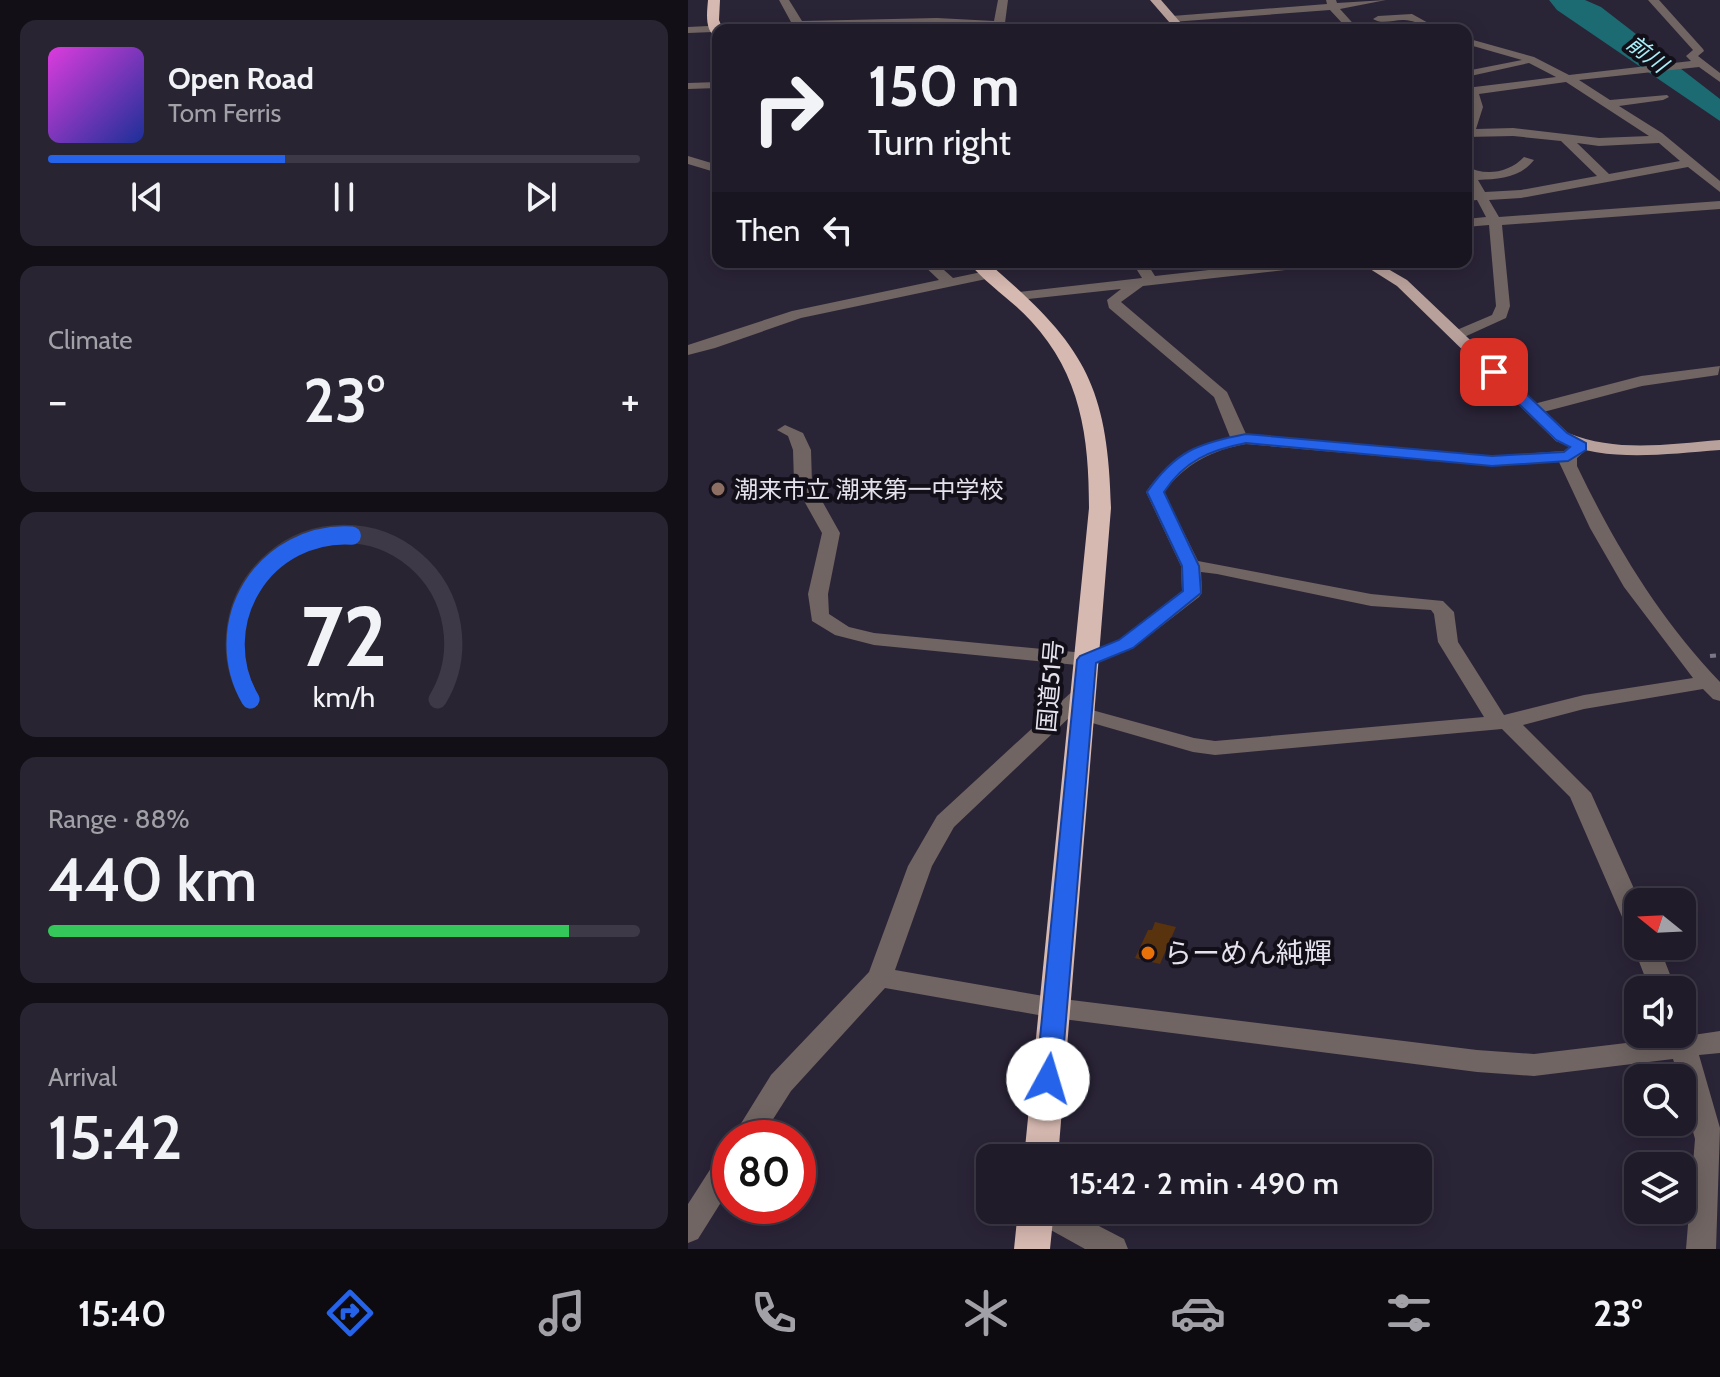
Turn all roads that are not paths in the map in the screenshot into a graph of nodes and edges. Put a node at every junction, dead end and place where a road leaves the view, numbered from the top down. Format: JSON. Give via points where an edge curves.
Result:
{"nodes":[{"id":1,"x":714,"y":0,"type":"edge"},
{"id":2,"x":784,"y":0,"type":"edge"},
{"id":3,"x":1003,"y":0,"type":"edge"},
{"id":4,"x":1155,"y":0,"type":"edge"},
{"id":5,"x":1381,"y":0,"type":"edge"},
{"id":6,"x":1653,"y":0,"type":"edge"},
{"id":7,"x":1362,"y":1,"type":"edge"},
{"id":8,"x":1332,"y":4,"type":"edge"},
{"id":9,"x":1172,"y":19,"type":"junction"},
{"id":10,"x":1378,"y":19,"type":"dead end"},
{"id":11,"x":797,"y":23,"type":"junction"},
{"id":12,"x":715,"y":24,"type":"edge"},
{"id":13,"x":789,"y":24,"type":"edge"},
{"id":14,"x":963,"y":24,"type":"edge"},
{"id":15,"x":993,"y":24,"type":"edge"},
{"id":16,"x":1177,"y":24,"type":"edge"},
{"id":17,"x":1349,"y":24,"type":"edge"},
{"id":18,"x":1425,"y":24,"type":"edge"},
{"id":19,"x":688,"y":30,"type":"edge"},
{"id":20,"x":712,"y":31,"type":"edge"},
{"id":21,"x":1472,"y":43,"type":"edge"},
{"id":22,"x":1536,"y":61,"type":"junction"},
{"id":23,"x":1700,"y":64,"type":"junction"},
{"id":24,"x":1472,"y":73,"type":"edge"},
{"id":25,"x":1569,"y":79,"type":"junction"},
{"id":26,"x":1720,"y":79,"type":"edge"},
{"id":27,"x":712,"y":85,"type":"edge"},
{"id":28,"x":688,"y":86,"type":"edge"},
{"id":29,"x":1472,"y":91,"type":"edge"},
{"id":30,"x":1472,"y":97,"type":"edge"},
{"id":31,"x":1663,"y":97,"type":"dead end"},
{"id":32,"x":1609,"y":104,"type":"junction"},
{"id":33,"x":1472,"y":120,"type":"edge"},
{"id":34,"x":1472,"y":133,"type":"edge"},
{"id":35,"x":1565,"y":138,"type":"junction"},
{"id":36,"x":1662,"y":139,"type":"junction"},
{"id":37,"x":1528,"y":160,"type":"dead end"},
{"id":38,"x":1690,"y":163,"type":"junction"},
{"id":39,"x":1472,"y":173,"type":"edge"},
{"id":40,"x":1606,"y":178,"type":"junction"},
{"id":41,"x":1472,"y":179,"type":"edge"},
{"id":42,"x":1720,"y":188,"type":"edge"},
{"id":43,"x":1483,"y":196,"type":"junction"},
{"id":44,"x":1472,"y":197,"type":"edge"},
{"id":45,"x":1720,"y":205,"type":"edge"},
{"id":46,"x":1495,"y":221,"type":"junction"},
{"id":47,"x":1472,"y":223,"type":"edge"},
{"id":48,"x":934,"y":268,"type":"edge"},
{"id":49,"x":984,"y":268,"type":"edge"},
{"id":50,"x":1141,"y":268,"type":"edge"},
{"id":51,"x":1268,"y":268,"type":"edge"},
{"id":52,"x":1376,"y":268,"type":"edge"},
{"id":53,"x":948,"y":281,"type":"junction"},
{"id":54,"x":1146,"y":282,"type":"junction"},
{"id":55,"x":1019,"y":296,"type":"junction"},
{"id":56,"x":1457,"y":335,"type":"junction"},
{"id":57,"x":688,"y":350,"type":"edge"},
{"id":58,"x":1719,"y":371,"type":"edge"},
{"id":59,"x":1532,"y":410,"type":"junction"},
{"id":60,"x":785,"y":430,"type":"dead end"},
{"id":61,"x":1240,"y":439,"type":"junction"},
{"id":62,"x":1720,"y":445,"type":"edge"},
{"id":63,"x":1574,"y":451,"type":"junction"},
{"id":64,"x":1191,"y":566,"type":"junction"},
{"id":65,"x":1087,"y":660,"type":"junction"},
{"id":66,"x":1714,"y":688,"type":"edge"},
{"id":67,"x":1083,"y":702,"type":"junction"},
{"id":68,"x":1502,"y":722,"type":"junction"},
{"id":69,"x":1624,"y":894,"type":"edge"},
{"id":70,"x":880,"y":977,"type":"junction"},
{"id":71,"x":1055,"y":1008,"type":"junction"},
{"id":72,"x":1696,"y":1041,"type":"edge"},
{"id":73,"x":1720,"y":1042,"type":"edge"},
{"id":74,"x":1635,"y":1048,"type":"edge"},
{"id":75,"x":1685,"y":1048,"type":"edge"},
{"id":76,"x":757,"y":1120,"type":"edge"},
{"id":77,"x":1042,"y":1144,"type":"edge"},
{"id":78,"x":712,"y":1192,"type":"edge"},
{"id":79,"x":1036,"y":1224,"type":"edge"},
{"id":80,"x":1065,"y":1224,"type":"edge"},
{"id":81,"x":688,"y":1230,"type":"edge"},
{"id":82,"x":1032,"y":1249,"type":"edge"},
{"id":83,"x":1113,"y":1249,"type":"edge"},
{"id":84,"x":1701,"y":1249,"type":"edge"}],
"edges":[{"from":1,"to":12,"type":"highway"},
{"from":2,"to":11,"type":"street"},
{"from":3,"to":15,"type":"street"},
{"from":4,"to":9,"type":"main road"},
{"from":5,"to":7,"type":"street"},
{"from":6,"to":23,"type":"street","via":[[1704,51],[1691,56]]},
{"from":7,"to":8,"type":"street"},
{"from":8,"to":9,"type":"street"},
{"from":8,"to":17,"type":"street"},
{"from":9,"to":16,"type":"main road"},
{"from":10,"to":18,"type":"street","via":[[1412,17]]},
{"from":11,"to":13,"type":"street"},
{"from":11,"to":14,"type":"street"},
{"from":19,"to":20,"type":"street"},
{"from":21,"to":22,"type":"street"},
{"from":22,"to":24,"type":"street"},
{"from":22,"to":25,"type":"street"},
{"from":23,"to":25,"type":"street"},
{"from":23,"to":26,"type":"street"},
{"from":25,"to":29,"type":"street"},
{"from":25,"to":32,"type":"street"},
{"from":27,"to":28,"type":"street"},
{"from":30,"to":33,"type":"street","via":[[1477,107]]},
{"from":31,"to":32,"type":"street"},
{"from":32,"to":36,"type":"street"},
{"from":34,"to":35,"type":"street"},
{"from":35,"to":36,"type":"street"},
{"from":35,"to":40,"type":"street"},
{"from":36,"to":38,"type":"street"},
{"from":37,"to":39,"type":"street","via":[[1510,173]]},
{"from":38,"to":40,"type":"street"},
{"from":38,"to":42,"type":"street"},
{"from":40,"to":43,"type":"street"},
{"from":41,"to":43,"type":"street"},
{"from":43,"to":44,"type":"street"},
{"from":43,"to":46,"type":"street"},
{"from":45,"to":46,"type":"street"},
{"from":46,"to":47,"type":"street"},
{"from":46,"to":56,"type":"street","via":[[1503,306],[1498,318]]},
{"from":48,"to":53,"type":"street"},
{"from":49,"to":53,"type":"street"},
{"from":49,"to":55,"type":"highway","name":"国道51号"},
{"from":50,"to":54,"type":"street"},
{"from":51,"to":54,"type":"street"},
{"from":52,"to":56,"type":"main road","via":[[1402,283]]},
{"from":53,"to":57,"type":"street","via":[[797,314]]},
{"from":54,"to":55,"type":"street"},
{"from":54,"to":61,"type":"street","via":[[1114,300],[1114,305],[1221,395]]},
{"from":55,"to":65,"type":"highway","name":"国道51号","via":[[1073,360],[1099,441],[1100,508]]},
{"from":56,"to":59,"type":"main road"},
{"from":58,"to":59,"type":"street","via":[[1641,381]]},
{"from":59,"to":63,"type":"main road"},
{"from":60,"to":65,"type":"street","via":[[795,433],[802,450],[803,483],[831,533],[818,594],[819,617],[842,631],[874,639]]},
{"from":61,"to":63,"type":"street","via":[[1492,461]]},
{"from":61,"to":64,"type":"street","via":[[1186,457],[1155,492]]},
{"from":62,"to":63,"type":"main road"},
{"from":63,"to":66,"type":"street","via":[[1568,466],[1604,542],[1644,606]]},
{"from":64,"to":65,"type":"street","via":[[1192,593],[1126,644]]},
{"from":64,"to":68,"type":"street","via":[[1371,600],[1436,605],[1444,612],[1448,642]]},
{"from":65,"to":67,"type":"highway","name":"国道51号"},
{"from":66,"to":68,"type":"street","via":[[1584,702]]},
{"from":67,"to":68,"type":"street","via":[[1193,745],[1215,748]]},
{"from":67,"to":70,"type":"street","via":[[945,822],[920,866]]},
{"from":67,"to":71,"type":"highway","name":"国道51号"},
{"from":68,"to":69,"type":"street","via":[[1580,793]]},
{"from":70,"to":71,"type":"street"},
{"from":70,"to":76,"type":"street","via":[[781,1083]]},
{"from":71,"to":74,"type":"street","via":[[1534,1065]]},
{"from":71,"to":77,"type":"highway","name":"国道51号"},
{"from":72,"to":73,"type":"street"},
{"from":75,"to":84,"type":"street","via":[[1709,1139]]},
{"from":78,"to":81,"type":"street"},
{"from":79,"to":82,"type":"highway"},
{"from":80,"to":83,"type":"street"}]}
